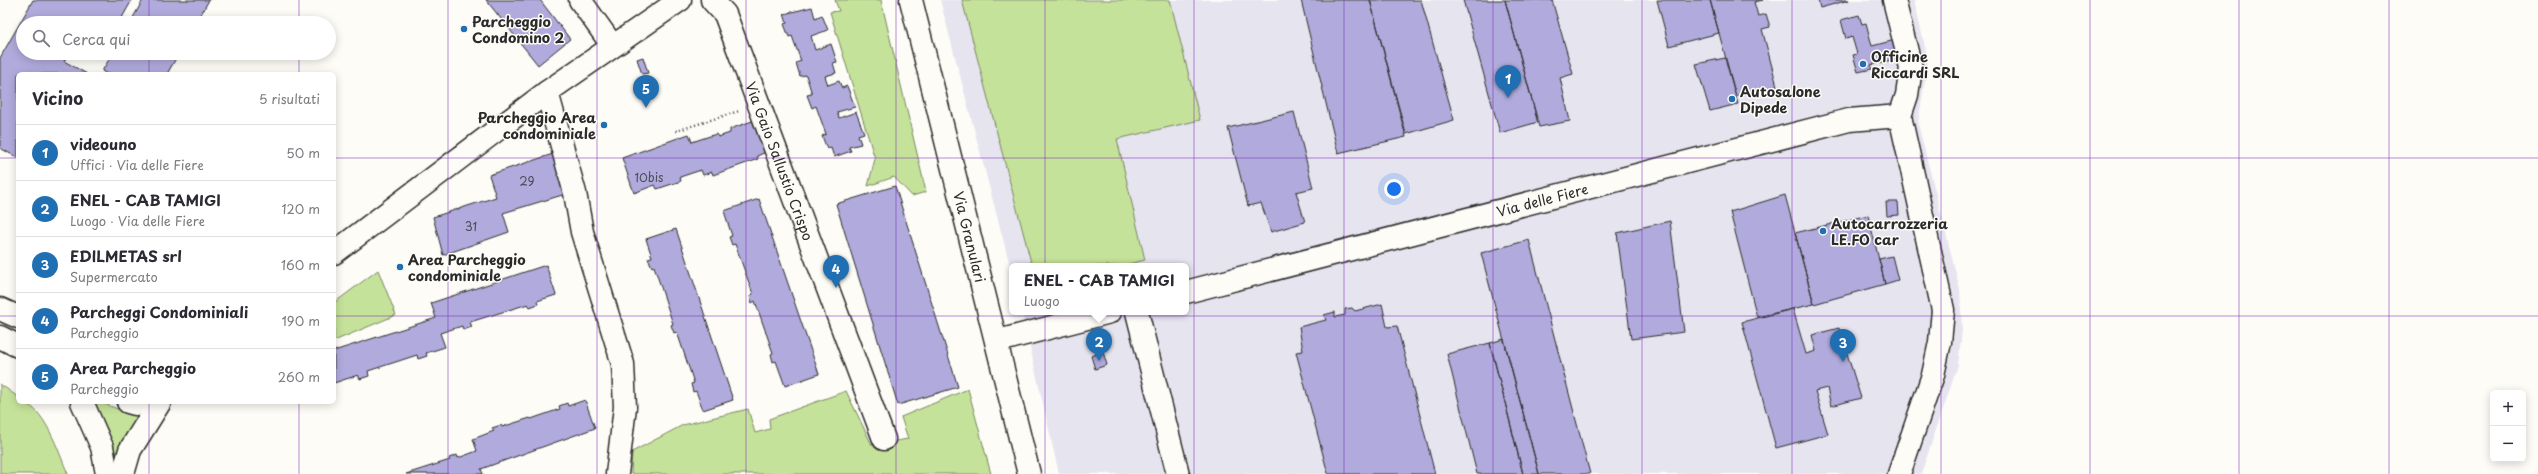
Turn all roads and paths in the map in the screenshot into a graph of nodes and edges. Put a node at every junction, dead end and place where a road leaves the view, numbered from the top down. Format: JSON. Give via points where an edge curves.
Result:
{"nodes":[{"id":1,"x":580,"y":0,"type":"edge"},
{"id":2,"x":680,"y":0,"type":"edge"},
{"id":3,"x":712,"y":0,"type":"edge"},
{"id":4,"x":910,"y":0,"type":"edge"},
{"id":5,"x":1894,"y":0,"type":"edge"},
{"id":6,"x":612,"y":45,"type":"junction"},
{"id":7,"x":547,"y":92,"type":"junction"},
{"id":8,"x":740,"y":111,"type":"dead end"},
{"id":9,"x":1900,"y":116,"type":"junction"},
{"id":10,"x":676,"y":131,"type":"dead end"},
{"id":11,"x":336,"y":251,"type":"edge"},
{"id":12,"x":1189,"y":291,"type":"edge"},
{"id":13,"x":0,"y":308,"type":"edge"},
{"id":14,"x":1098,"y":315,"type":"edge"},
{"id":15,"x":1138,"y":315,"type":"edge"},
{"id":16,"x":16,"y":316,"type":"edge"},
{"id":17,"x":0,"y":337,"type":"edge"},
{"id":18,"x":998,"y":341,"type":"junction"},
{"id":19,"x":16,"y":345,"type":"edge"},
{"id":20,"x":83,"y":404,"type":"edge"},
{"id":21,"x":159,"y":404,"type":"edge"},
{"id":22,"x":884,"y":438,"type":"dead end"},
{"id":23,"x":107,"y":474,"type":"edge"},
{"id":24,"x":123,"y":474,"type":"edge"},
{"id":25,"x":616,"y":474,"type":"edge"},
{"id":26,"x":1029,"y":474,"type":"edge"},
{"id":27,"x":1178,"y":474,"type":"edge"},
{"id":28,"x":1899,"y":474,"type":"edge"}],
"edges":[{"from":1,"to":6,"type":"street"},
{"from":2,"to":6,"type":"street"},
{"from":3,"to":22,"type":"street","name":"Via Gaio Sallustio Crispo","via":[[725,14]]},
{"from":4,"to":18,"type":"street","name":"Via Granulari"},
{"from":5,"to":9,"type":"street","via":[[1911,68],[1907,95]]},
{"from":6,"to":7,"type":"street"},
{"from":7,"to":11,"type":"street"},
{"from":7,"to":25,"type":"street","via":[[575,193],[582,232],[624,364],[625,407]]},
{"from":8,"to":10,"type":"path"},
{"from":9,"to":12,"type":"street","name":"Via delle Fiere","via":[[1849,120]]},
{"from":9,"to":28,"type":"street","via":[[1943,310],[1934,375]]},
{"from":13,"to":16,"type":"street"},
{"from":14,"to":18,"type":"street"},
{"from":15,"to":27,"type":"street"},
{"from":17,"to":19,"type":"street"},
{"from":18,"to":26,"type":"street","name":"Via Granulari"},
{"from":20,"to":23,"type":"street","via":[[102,447]]},
{"from":21,"to":24,"type":"street","via":[[130,450]]}]}
